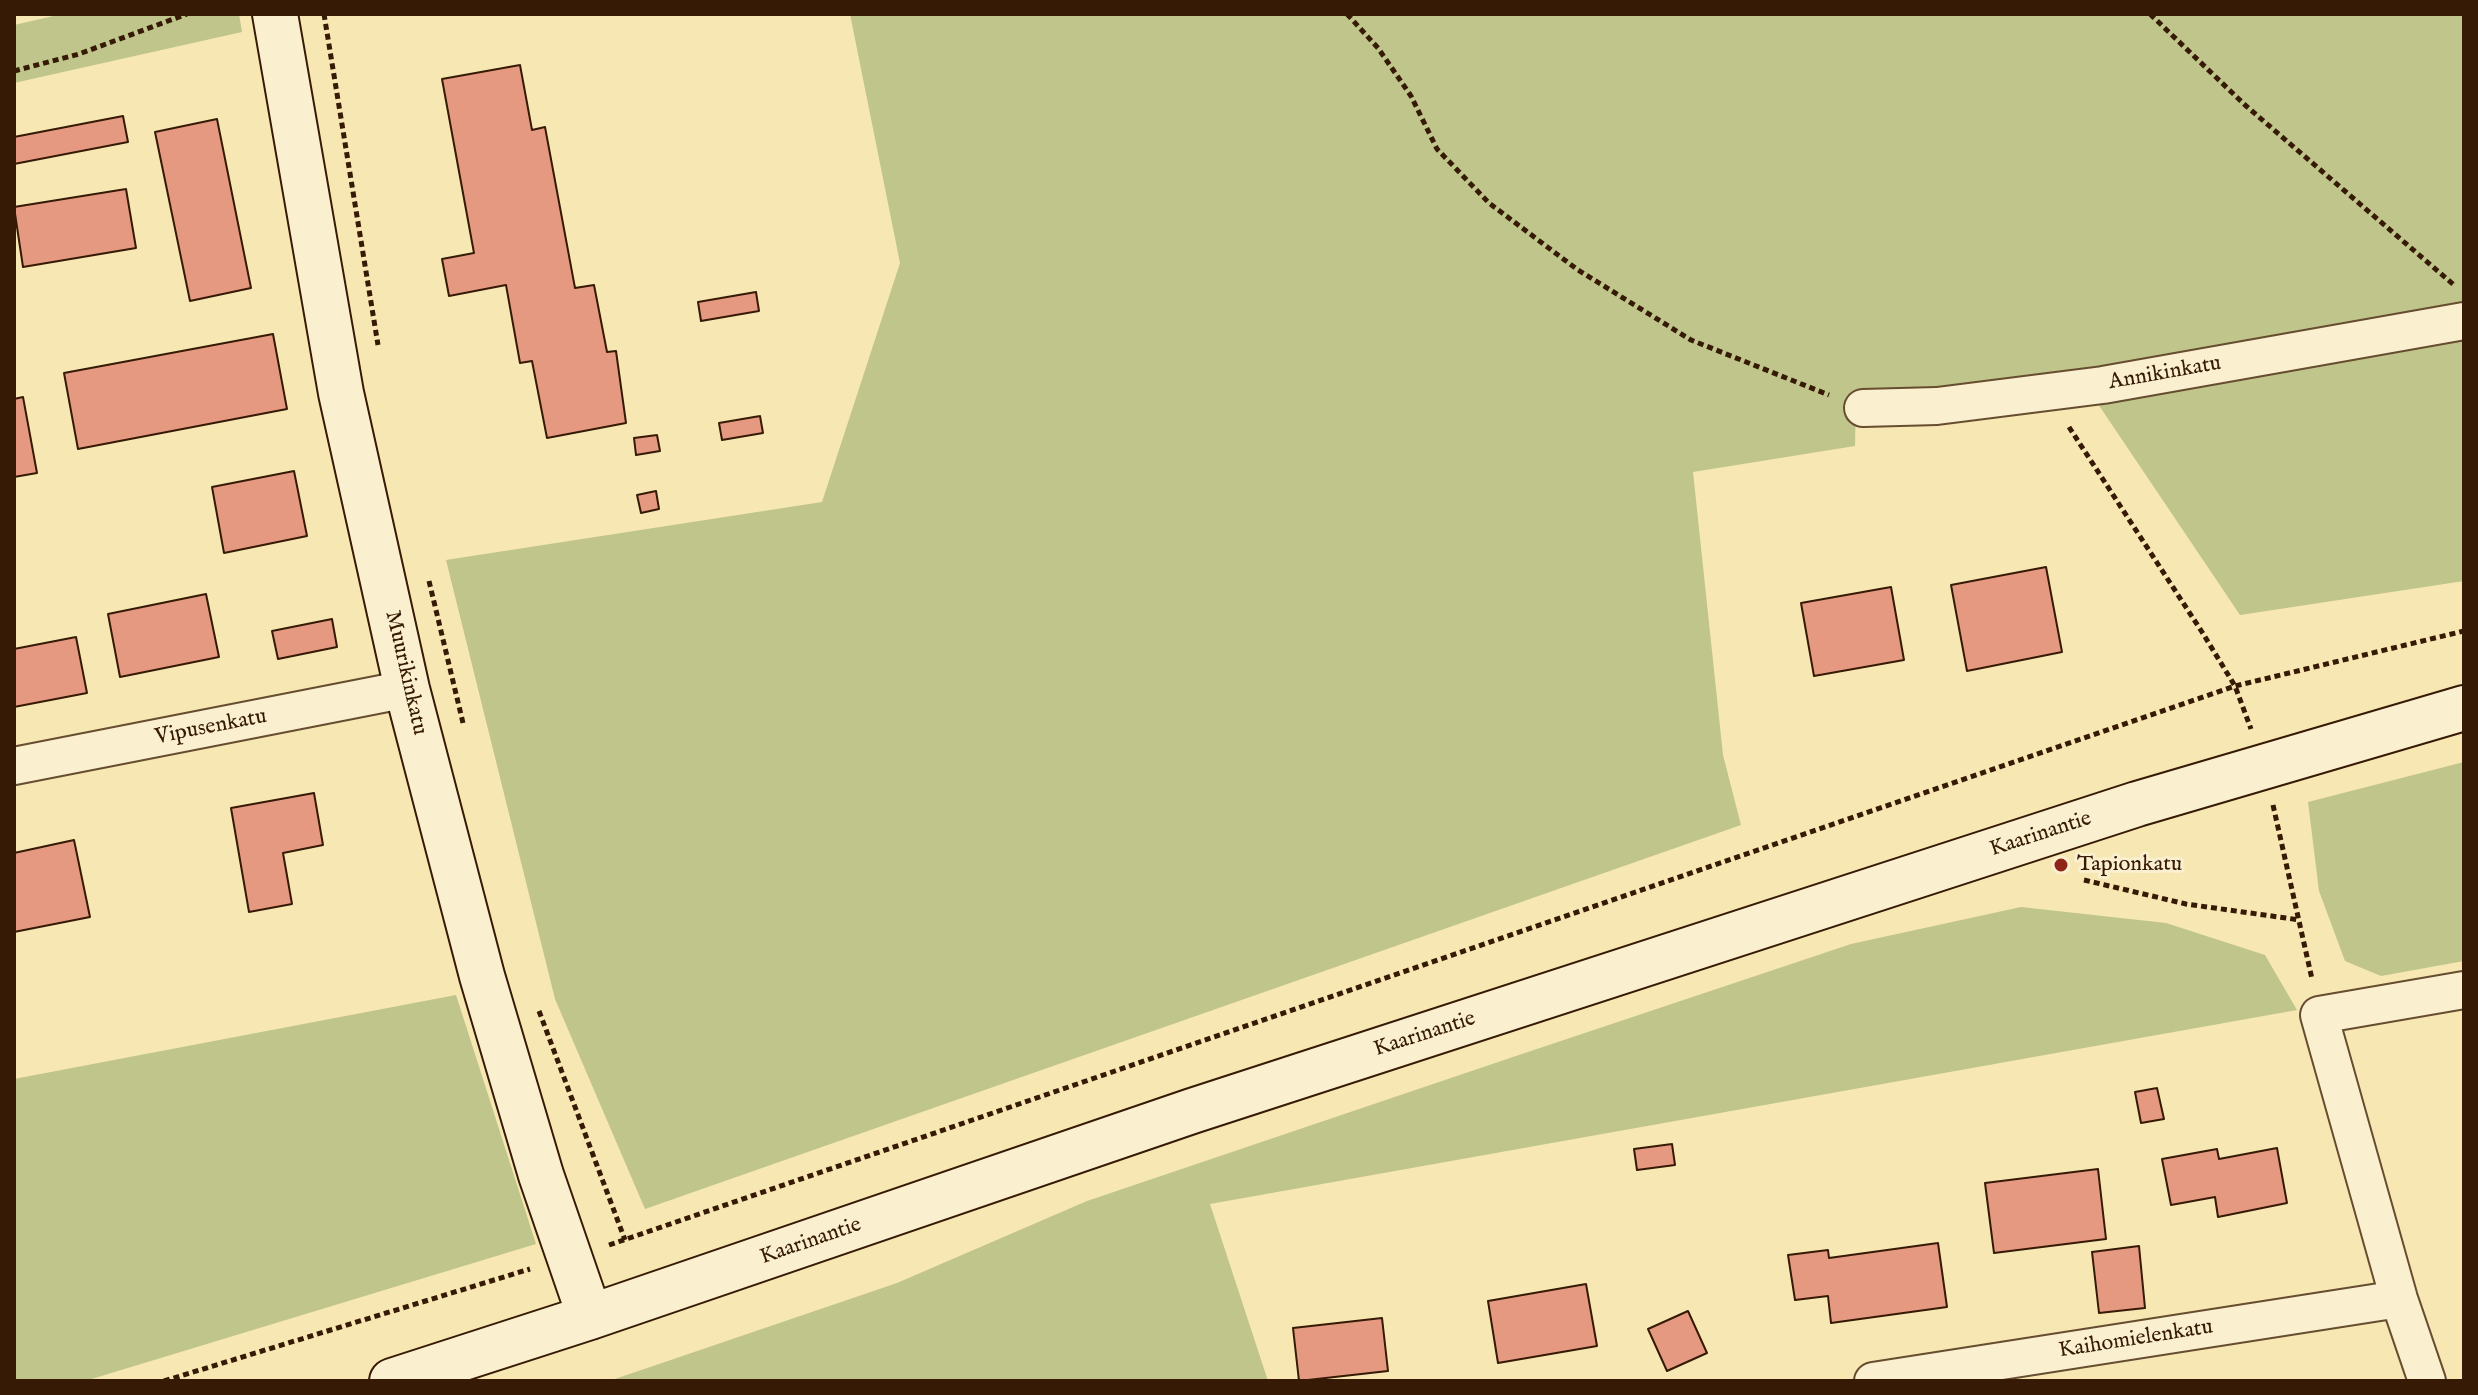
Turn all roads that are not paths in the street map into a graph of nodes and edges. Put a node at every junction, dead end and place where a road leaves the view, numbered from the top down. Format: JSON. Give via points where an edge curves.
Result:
{"nodes":[{"id":1,"x":275,"y":14,"type":"edge"},
{"id":2,"x":2464,"y":321,"type":"edge"},
{"id":3,"x":1863,"y":408,"type":"road end"},
{"id":4,"x":407,"y":689,"type":"junction"},
{"id":5,"x":2464,"y":708,"type":"edge"},
{"id":6,"x":14,"y":766,"type":"edge"},
{"id":7,"x":2464,"y":990,"type":"edge"},
{"id":8,"x":2399,"y":1299,"type":"junction"},
{"id":9,"x":590,"y":1317,"type":"junction"},
{"id":10,"x":392,"y":1381,"type":"edge"},
{"id":11,"x":1873,"y":1381,"type":"edge"},
{"id":12,"x":2427,"y":1381,"type":"edge"}],
"edges":[{"from":1,"to":4,"type":"main road","name":"Muurikinkatu","via":[[341,393]]},
{"from":2,"to":3,"type":"street","name":"Annikinkatu","via":[[2103,385],[1937,406]]},
{"from":4,"to":6,"type":"street","name":"Vipusenkatu"},
{"from":4,"to":9,"type":"main road","name":"Muurikinkatu","via":[[482,976]]},
{"from":5,"to":9,"type":"main road","name":"Kaarinantie","via":[[2137,804],[1207,1106]]},
{"from":7,"to":8,"type":"street","via":[[2319,1015]]},
{"from":8,"to":11,"type":"street","name":"Kaihomielenkatu"},
{"from":8,"to":12,"type":"street"},
{"from":9,"to":10,"type":"main road","name":"Kaarinantie"}]}
